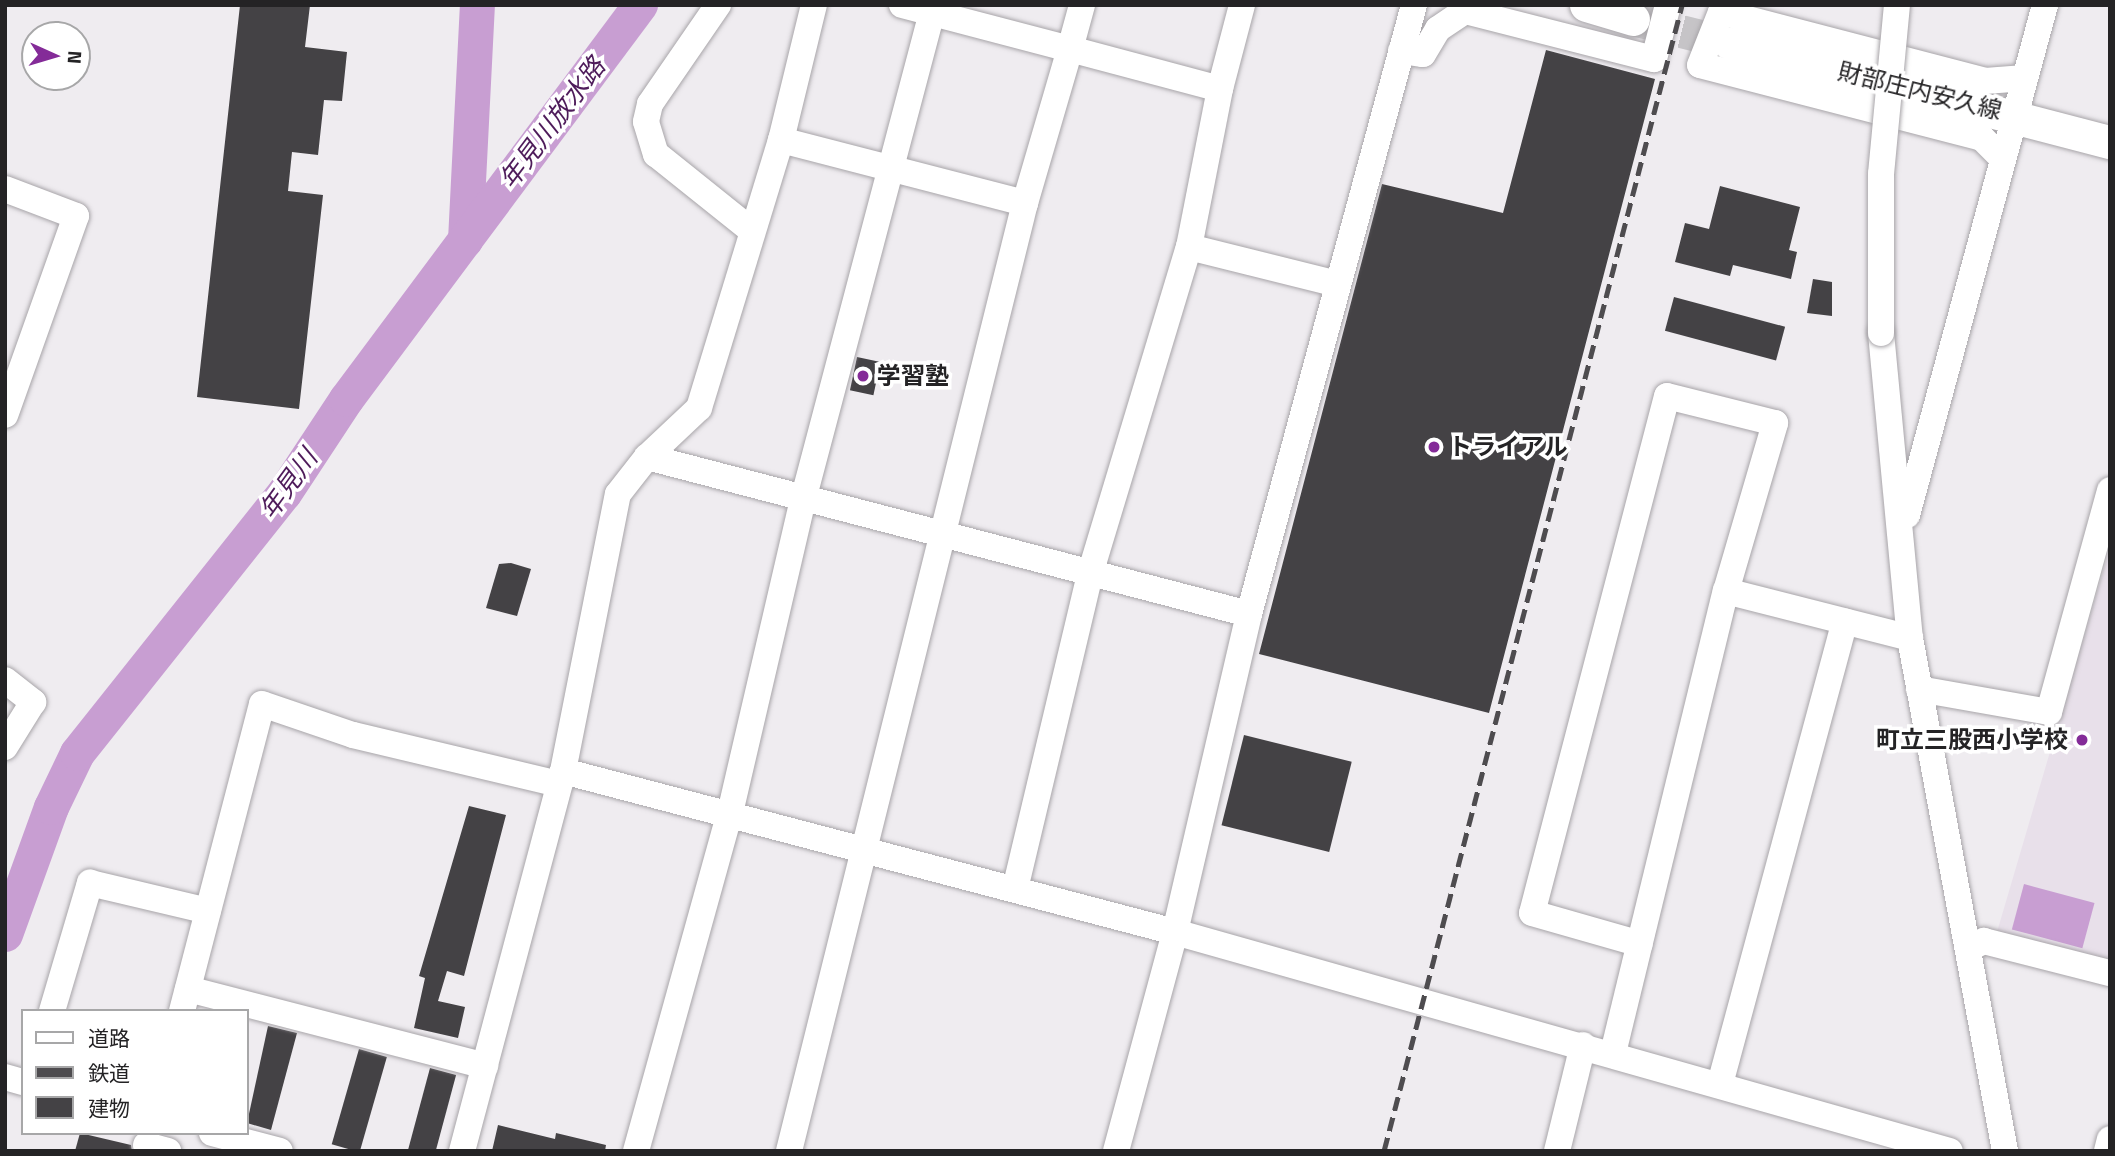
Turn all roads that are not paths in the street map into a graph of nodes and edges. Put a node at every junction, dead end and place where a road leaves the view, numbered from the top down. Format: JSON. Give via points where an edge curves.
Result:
{"nodes":[{"id":1,"x":718,"y":5,"type":"edge"},
{"id":2,"x":814,"y":5,"type":"edge"},
{"id":3,"x":902,"y":5,"type":"edge"},
{"id":4,"x":1082,"y":5,"type":"edge"},
{"id":5,"x":1242,"y":5,"type":"edge"},
{"id":6,"x":1414,"y":5,"type":"edge"},
{"id":7,"x":1586,"y":5,"type":"edge"},
{"id":8,"x":1668,"y":5,"type":"edge"},
{"id":9,"x":1897,"y":5,"type":"edge"},
{"id":10,"x":2045,"y":5,"type":"edge"},
{"id":11,"x":933,"y":9,"type":"edge"},
{"id":12,"x":1633,"y":19,"type":"tunnel mouth"},
{"id":13,"x":1729,"y":43,"type":"tunnel mouth"},
{"id":14,"x":1070,"y":49,"type":"junction"},
{"id":15,"x":1401,"y":51,"type":"junction"},
{"id":16,"x":2025,"y":78,"type":"junction"},
{"id":17,"x":1220,"y":89,"type":"junction"},
{"id":18,"x":2015,"y":115,"type":"junction"},
{"id":19,"x":781,"y":140,"type":"junction"},
{"id":20,"x":2110,"y":142,"type":"edge"},
{"id":21,"x":2003,"y":159,"type":"junction"},
{"id":22,"x":894,"y":169,"type":"junction"},
{"id":23,"x":5,"y":189,"type":"edge"},
{"id":24,"x":1025,"y":203,"type":"junction"},
{"id":25,"x":752,"y":231,"type":"junction"},
{"id":26,"x":1189,"y":247,"type":"junction"},
{"id":27,"x":1337,"y":284,"type":"junction"},
{"id":28,"x":5,"y":415,"type":"edge"},
{"id":29,"x":647,"y":457,"type":"junction"},
{"id":30,"x":2110,"y":490,"type":"edge"},
{"id":31,"x":803,"y":500,"type":"junction"},
{"id":32,"x":1903,"y":530,"type":"junction"},
{"id":33,"x":939,"y":536,"type":"junction"},
{"id":34,"x":1090,"y":574,"type":"junction"},
{"id":35,"x":1726,"y":591,"type":"junction"},
{"id":36,"x":1249,"y":614,"type":"junction"},
{"id":37,"x":1845,"y":622,"type":"junction"},
{"id":38,"x":1910,"y":638,"type":"junction"},
{"id":39,"x":5,"y":680,"type":"edge"},
{"id":40,"x":1919,"y":689,"type":"junction"},
{"id":41,"x":5,"y":747,"type":"edge"},
{"id":42,"x":561,"y":777,"type":"junction"},
{"id":43,"x":730,"y":813,"type":"junction"},
{"id":44,"x":864,"y":849,"type":"junction"},
{"id":45,"x":1015,"y":889,"type":"junction"},
{"id":46,"x":208,"y":911,"type":"junction"},
{"id":47,"x":1175,"y":932,"type":"junction"},
{"id":48,"x":1640,"y":944,"type":"junction"},
{"id":49,"x":1968,"y":949,"type":"junction"},
{"id":50,"x":2110,"y":974,"type":"edge"},
{"id":51,"x":185,"y":1000,"type":"edge"},
{"id":52,"x":53,"y":1009,"type":"edge"},
{"id":53,"x":226,"y":1009,"type":"edge"},
{"id":54,"x":248,"y":1014,"type":"edge"},
{"id":55,"x":1583,"y":1045,"type":"junction"},
{"id":56,"x":1613,"y":1053,"type":"junction"},
{"id":57,"x":485,"y":1066,"type":"junction"},
{"id":58,"x":1720,"y":1084,"type":"junction"},
{"id":59,"x":219,"y":1135,"type":"edge"},
{"id":60,"x":2110,"y":1139,"type":"edge"},
{"id":61,"x":1880,"y":1140,"type":"edge"},
{"id":62,"x":2002,"y":1150,"type":"edge"},
{"id":63,"x":279,"y":1151,"type":"edge"},
{"id":64,"x":462,"y":1151,"type":"edge"},
{"id":65,"x":636,"y":1151,"type":"edge"},
{"id":66,"x":789,"y":1151,"type":"edge"},
{"id":67,"x":1116,"y":1151,"type":"edge"},
{"id":68,"x":1557,"y":1151,"type":"edge"},
{"id":69,"x":1950,"y":1151,"type":"edge"},
{"id":70,"x":2107,"y":1151,"type":"edge"}],
"edges":[{"from":1,"to":25,"type":"street","via":[[650,104],[646,122],[656,154]]},
{"from":2,"to":19,"type":"street"},
{"from":3,"to":11,"type":"street"},
{"from":4,"to":14,"type":"street"},
{"from":5,"to":17,"type":"street"},
{"from":6,"to":15,"type":"street"},
{"from":7,"to":12,"type":"main road"},
{"from":8,"to":15,"type":"street","via":[[1654,58],[1465,11],[1438,29],[1423,54]]},
{"from":9,"to":32,"type":"street","bridge":true,"via":[[1881,174],[1881,333]]},
{"from":10,"to":16,"type":"street"},
{"from":11,"to":14,"type":"street"},
{"from":11,"to":22,"type":"street"},
{"from":13,"to":18,"type":"main road","name":"財部庄内安久線"},
{"from":14,"to":17,"type":"street"},
{"from":14,"to":24,"type":"street"},
{"from":15,"to":27,"type":"street"},
{"from":16,"to":18,"type":"street"},
{"from":16,"to":21,"type":"street","via":[[1985,80],[1721,12],[1700,65],[1982,138]]},
{"from":17,"to":26,"type":"street"},
{"from":18,"to":20,"type":"main road","name":"財部庄内安久線"},
{"from":18,"to":21,"type":"street"},
{"from":19,"to":22,"type":"street"},
{"from":19,"to":25,"type":"street"},
{"from":21,"to":32,"type":"street"},
{"from":22,"to":24,"type":"street"},
{"from":22,"to":31,"type":"street"},
{"from":23,"to":28,"type":"street","via":[[76,216]]},
{"from":24,"to":33,"type":"street"},
{"from":25,"to":29,"type":"street","via":[[699,408]]},
{"from":26,"to":27,"type":"street"},
{"from":26,"to":34,"type":"street"},
{"from":27,"to":36,"type":"street"},
{"from":29,"to":31,"type":"street"},
{"from":29,"to":42,"type":"street","via":[[618,494]]},
{"from":30,"to":40,"type":"street","via":[[2049,712]]},
{"from":31,"to":33,"type":"street"},
{"from":31,"to":43,"type":"street"},
{"from":32,"to":38,"type":"street"},
{"from":33,"to":34,"type":"street"},
{"from":33,"to":44,"type":"street"},
{"from":34,"to":36,"type":"street"},
{"from":34,"to":45,"type":"street"},
{"from":35,"to":37,"type":"street"},
{"from":35,"to":48,"type":"street"},
{"from":35,"to":48,"type":"street","via":[[1774,423],[1667,396],[1532,913]]},
{"from":36,"to":47,"type":"street"},
{"from":37,"to":38,"type":"street"},
{"from":37,"to":58,"type":"street"},
{"from":38,"to":40,"type":"street"},
{"from":39,"to":41,"type":"street","via":[[33,702]]},
{"from":40,"to":49,"type":"street"},
{"from":42,"to":43,"type":"street"},
{"from":42,"to":46,"type":"street","via":[[353,735],[262,704]]},
{"from":42,"to":57,"type":"street"},
{"from":43,"to":44,"type":"street"},
{"from":43,"to":65,"type":"street"},
{"from":44,"to":45,"type":"street"},
{"from":44,"to":66,"type":"street"},
{"from":45,"to":47,"type":"street"},
{"from":46,"to":51,"type":"street"},
{"from":46,"to":52,"type":"street","via":[[90,883]]},
{"from":47,"to":55,"type":"street"},
{"from":47,"to":67,"type":"street"},
{"from":48,"to":56,"type":"street"},
{"from":49,"to":50,"type":"street","via":[[1984,941]]},
{"from":49,"to":62,"type":"street"},
{"from":51,"to":53,"type":"street"},
{"from":54,"to":57,"type":"street"},
{"from":55,"to":56,"type":"street"},
{"from":55,"to":68,"type":"street"},
{"from":56,"to":58,"type":"street"},
{"from":57,"to":64,"type":"street"},
{"from":58,"to":61,"type":"street"},
{"from":59,"to":63,"type":"street"},
{"from":60,"to":70,"type":"street"},
{"from":61,"to":69,"type":"street"}]}
